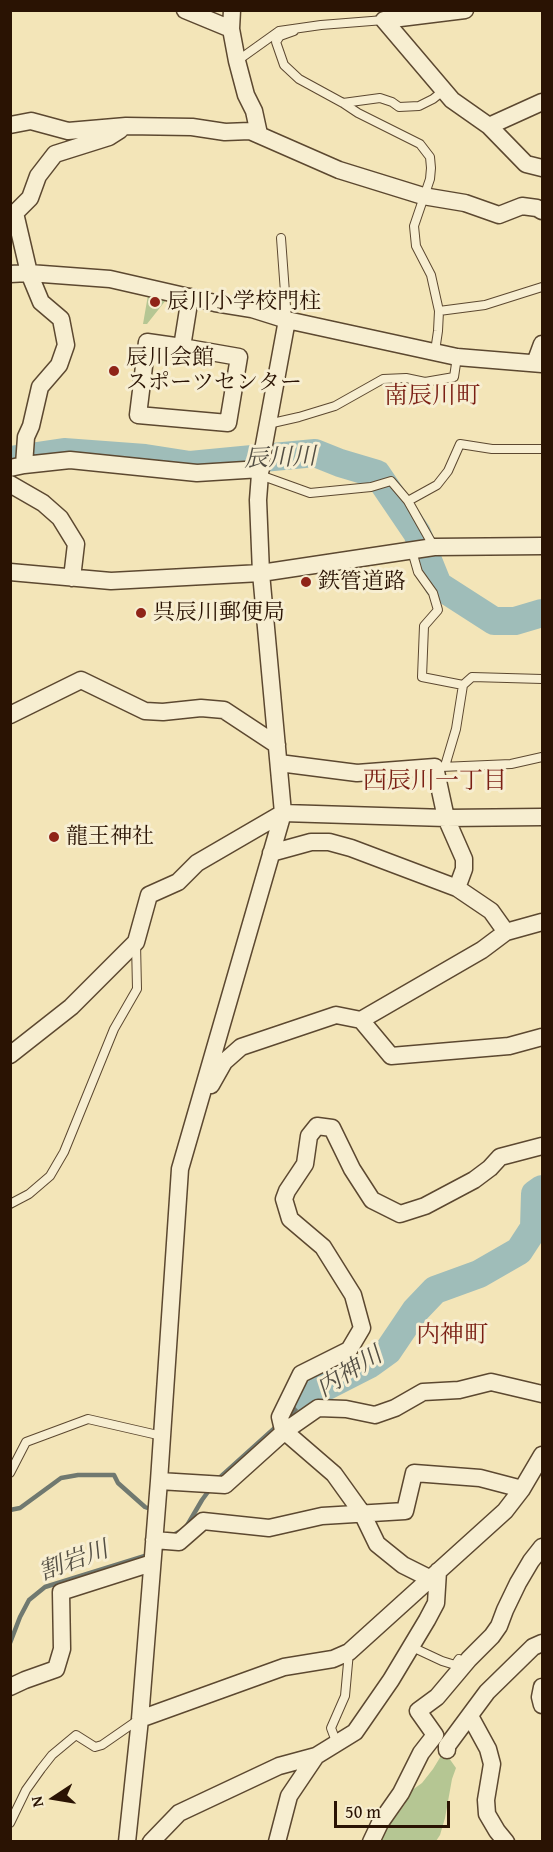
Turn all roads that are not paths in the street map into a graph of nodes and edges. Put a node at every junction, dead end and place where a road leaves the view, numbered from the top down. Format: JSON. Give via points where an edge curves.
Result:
{"nodes":[{"id":1,"x":185,"y":10,"type":"edge"},
{"id":2,"x":232,"y":10,"type":"edge"},
{"id":3,"x":465,"y":10,"type":"edge"},
{"id":4,"x":384,"y":20,"type":"junction"},
{"id":5,"x":231,"y":29,"type":"junction"},
{"id":6,"x":294,"y":29,"type":"junction"},
{"id":7,"x":237,"y":61,"type":"junction"},
{"id":8,"x":443,"y":91,"type":"junction"},
{"id":9,"x":543,"y":102,"type":"edge"},
{"id":10,"x":343,"y":103,"type":"junction"},
{"id":11,"x":10,"y":125,"type":"edge"},
{"id":12,"x":126,"y":126,"type":"junction"},
{"id":13,"x":489,"y":126,"type":"junction"},
{"id":14,"x":259,"y":134,"type":"junction"},
{"id":15,"x":543,"y":168,"type":"edge"},
{"id":16,"x":423,"y":196,"type":"junction"},
{"id":17,"x":543,"y":211,"type":"edge"},
{"id":18,"x":281,"y":238,"type":"dead end"},
{"id":19,"x":29,"y":273,"type":"junction"},
{"id":20,"x":10,"y":274,"type":"edge"},
{"id":21,"x":543,"y":287,"type":"edge"},
{"id":22,"x":190,"y":297,"type":"junction"},
{"id":23,"x":439,"y":311,"type":"junction"},
{"id":24,"x":287,"y":320,"type":"junction"},
{"id":25,"x":543,"y":345,"type":"edge"},
{"id":26,"x":182,"y":347,"type":"junction"},
{"id":27,"x":435,"y":351,"type":"junction"},
{"id":28,"x":457,"y":357,"type":"junction"},
{"id":29,"x":539,"y":363,"type":"edge"},
{"id":30,"x":268,"y":424,"type":"junction"},
{"id":31,"x":543,"y":449,"type":"edge"},
{"id":32,"x":17,"y":466,"type":"edge"},
{"id":33,"x":260,"y":472,"type":"junction"},
{"id":34,"x":10,"y":484,"type":"edge"},
{"id":35,"x":408,"y":501,"type":"junction"},
{"id":36,"x":543,"y":546,"type":"edge"},
{"id":37,"x":423,"y":549,"type":"junction"},
{"id":38,"x":10,"y":572,"type":"edge"},
{"id":39,"x":261,"y":573,"type":"junction"},
{"id":40,"x":72,"y":578,"type":"junction"},
{"id":41,"x":543,"y":679,"type":"edge"},
{"id":42,"x":463,"y":685,"type":"junction"},
{"id":43,"x":10,"y":715,"type":"edge"},
{"id":44,"x":277,"y":745,"type":"junction"},
{"id":45,"x":543,"y":757,"type":"edge"},
{"id":46,"x":279,"y":763,"type":"junction"},
{"id":47,"x":440,"y":767,"type":"junction"},
{"id":48,"x":283,"y":813,"type":"junction"},
{"id":49,"x":543,"y":817,"type":"edge"},
{"id":50,"x":446,"y":818,"type":"junction"},
{"id":51,"x":271,"y":853,"type":"junction"},
{"id":52,"x":457,"y":888,"type":"junction"},
{"id":53,"x":543,"y":922,"type":"edge"},
{"id":54,"x":506,"y":932,"type":"junction"},
{"id":55,"x":136,"y":942,"type":"junction"},
{"id":56,"x":361,"y":1020,"type":"junction"},
{"id":57,"x":543,"y":1037,"type":"edge"},
{"id":58,"x":10,"y":1055,"type":"edge"},
{"id":59,"x":195,"y":1115,"type":"junction"},
{"id":60,"x":543,"y":1146,"type":"edge"},
{"id":61,"x":10,"y":1204,"type":"edge"},
{"id":62,"x":543,"y":1394,"type":"edge"},
{"id":63,"x":283,"y":1427,"type":"junction"},
{"id":64,"x":162,"y":1436,"type":"junction"},
{"id":65,"x":543,"y":1455,"type":"edge"},
{"id":66,"x":10,"y":1473,"type":"edge"},
{"id":67,"x":159,"y":1480,"type":"junction"},
{"id":68,"x":522,"y":1489,"type":"junction"},
{"id":69,"x":362,"y":1513,"type":"junction"},
{"id":70,"x":158,"y":1548,"type":"junction"},
{"id":71,"x":543,"y":1548,"type":"edge"},
{"id":72,"x":434,"y":1575,"type":"junction"},
{"id":73,"x":505,"y":1610,"type":"junction"},
{"id":74,"x":543,"y":1642,"type":"edge"},
{"id":75,"x":412,"y":1647,"type":"junction"},
{"id":76,"x":349,"y":1652,"type":"junction"},
{"id":77,"x":10,"y":1687,"type":"edge"},
{"id":78,"x":543,"y":1687,"type":"edge"},
{"id":79,"x":543,"y":1705,"type":"edge"},
{"id":80,"x":470,"y":1716,"type":"junction"},
{"id":81,"x":140,"y":1719,"type":"junction"},
{"id":82,"x":337,"y":1744,"type":"junction"},
{"id":83,"x":447,"y":1750,"type":"dead end"},
{"id":84,"x":316,"y":1756,"type":"junction"},
{"id":85,"x":10,"y":1823,"type":"edge"},
{"id":86,"x":129,"y":1824,"type":"junction"},
{"id":87,"x":127,"y":1842,"type":"edge"},
{"id":88,"x":135,"y":1842,"type":"edge"},
{"id":89,"x":151,"y":1842,"type":"edge"},
{"id":90,"x":277,"y":1842,"type":"edge"},
{"id":91,"x":371,"y":1842,"type":"edge"},
{"id":92,"x":506,"y":1842,"type":"edge"}],
"edges":[{"from":1,"to":5,"type":"street"},
{"from":2,"to":5,"type":"street"},
{"from":3,"to":4,"type":"street"},
{"from":4,"to":6,"type":"lane"},
{"from":4,"to":8,"type":"street"},
{"from":5,"to":7,"type":"street"},
{"from":6,"to":7,"type":"lane","via":[[279,31]]},
{"from":6,"to":10,"type":"lane","via":[[276,42],[284,65],[299,80]]},
{"from":7,"to":14,"type":"street"},
{"from":8,"to":10,"type":"lane","via":[[419,106],[399,107],[380,98]]},
{"from":8,"to":13,"type":"street"},
{"from":9,"to":13,"type":"street"},
{"from":10,"to":16,"type":"lane","via":[[420,144],[430,157],[432,168]]},
{"from":11,"to":12,"type":"street","via":[[31,121],[68,131]]},
{"from":12,"to":14,"type":"street"},
{"from":12,"to":19,"type":"street","via":[[109,137],[55,154],[38,176],[30,198],[15,213]]},
{"from":13,"to":15,"type":"street","via":[[526,164]]},
{"from":14,"to":16,"type":"street","via":[[339,170]]},
{"from":16,"to":17,"type":"street","via":[[465,203],[499,215],[522,206]]},
{"from":16,"to":23,"type":"lane","via":[[414,226],[416,246],[431,276]]},
{"from":18,"to":24,"type":"lane"},
{"from":19,"to":20,"type":"street"},
{"from":19,"to":22,"type":"street","via":[[110,279]]},
{"from":19,"to":32,"type":"street","via":[[41,302],[61,319],[66,345],[59,365],[40,387]]},
{"from":21,"to":23,"type":"lane","via":[[484,305]]},
{"from":22,"to":24,"type":"street"},
{"from":22,"to":26,"type":"street"},
{"from":23,"to":27,"type":"lane"},
{"from":24,"to":27,"type":"street"},
{"from":24,"to":30,"type":"street"},
{"from":25,"to":29,"type":"street"},
{"from":26,"to":26,"type":"street","via":[[239,357],[228,423],[138,414],[147,342]]},
{"from":27,"to":28,"type":"street"},
{"from":28,"to":29,"type":"street"},
{"from":28,"to":30,"type":"lane","via":[[454,377],[425,382],[383,379],[335,406]]},
{"from":30,"to":33,"type":"street"},
{"from":31,"to":35,"type":"lane","via":[[492,449],[460,444],[437,485]]},
{"from":32,"to":33,"type":"street","via":[[70,460],[197,473]]},
{"from":33,"to":35,"type":"lane","via":[[310,493],[371,487],[391,481]]},
{"from":33,"to":39,"type":"street"},
{"from":34,"to":40,"type":"street","via":[[60,518],[76,544]]},
{"from":35,"to":37,"type":"lane"},
{"from":36,"to":37,"type":"street"},
{"from":37,"to":39,"type":"street"},
{"from":37,"to":42,"type":"lane","via":[[418,572],[433,593],[438,610],[424,626],[422,677]]},
{"from":38,"to":40,"type":"street"},
{"from":39,"to":40,"type":"street","via":[[111,581]]},
{"from":39,"to":44,"type":"street"},
{"from":41,"to":42,"type":"lane","via":[[472,677]]},
{"from":42,"to":47,"type":"lane","via":[[456,729]]},
{"from":43,"to":44,"type":"street","via":[[81,680],[145,711],[224,710]]},
{"from":44,"to":46,"type":"street"},
{"from":45,"to":47,"type":"lane","via":[[511,764]]},
{"from":46,"to":47,"type":"street","via":[[357,773]]},
{"from":46,"to":48,"type":"street"},
{"from":47,"to":50,"type":"street"},
{"from":48,"to":50,"type":"street"},
{"from":48,"to":51,"type":"street"},
{"from":48,"to":55,"type":"street","via":[[197,863],[178,882],[149,895]]},
{"from":49,"to":50,"type":"street"},
{"from":50,"to":52,"type":"street","via":[[464,859]]},
{"from":51,"to":52,"type":"street","via":[[311,842],[329,842]]},
{"from":51,"to":59,"type":"street"},
{"from":52,"to":54,"type":"street","via":[[491,911]]},
{"from":53,"to":54,"type":"street"},
{"from":54,"to":56,"type":"street"},
{"from":55,"to":58,"type":"street","via":[[71,1007]]},
{"from":55,"to":61,"type":"lane","via":[[137,989],[114,1029],[64,1152],[50,1176]]},
{"from":56,"to":57,"type":"street","via":[[391,1056],[508,1046]]},
{"from":56,"to":59,"type":"street","via":[[336,1014],[241,1047],[224,1062]]},
{"from":59,"to":64,"type":"street","via":[[180,1169]]},
{"from":60,"to":63,"type":"street","via":[[500,1157],[474,1180],[425,1206],[400,1214],[372,1200],[351,1169],[332,1128],[317,1126],[309,1136],[305,1164],[284,1199],[290,1219],[323,1247],[353,1295],[362,1328],[349,1350],[301,1374]]},
{"from":62,"to":63,"type":"street","via":[[491,1382],[459,1390],[423,1392],[375,1415],[318,1408]]},
{"from":63,"to":67,"type":"street","via":[[225,1485]]},
{"from":63,"to":69,"type":"street","via":[[334,1474]]},
{"from":64,"to":66,"type":"lane","via":[[88,1419],[26,1442]]},
{"from":64,"to":67,"type":"street"},
{"from":65,"to":68,"type":"street"},
{"from":67,"to":70,"type":"street","via":[[155,1522]]},
{"from":68,"to":69,"type":"street","via":[[480,1478],[414,1473],[405,1510]]},
{"from":68,"to":72,"type":"street","via":[[505,1511]]},
{"from":69,"to":70,"type":"street","via":[[322,1516],[269,1528],[203,1521],[179,1542]]},
{"from":69,"to":72,"type":"street","via":[[376,1544],[403,1565]]},
{"from":70,"to":77,"type":"street","via":[[61,1592],[62,1649],[56,1669]]},
{"from":70,"to":81,"type":"street"},
{"from":71,"to":73,"type":"street","via":[[531,1561]]},
{"from":72,"to":75,"type":"street","via":[[436,1603]]},
{"from":72,"to":76,"type":"street"},
{"from":73,"to":75,"type":"lane","via":[[455,1665]]},
{"from":73,"to":91,"type":"street","via":[[492,1636],[437,1697],[418,1711],[435,1735]]},
{"from":74,"to":80,"type":"street","via":[[533,1647],[488,1692]]},
{"from":75,"to":82,"type":"street","via":[[355,1731]]},
{"from":76,"to":81,"type":"street","via":[[333,1659],[284,1667]]},
{"from":76,"to":82,"type":"lane","via":[[345,1696],[331,1728]]},
{"from":78,"to":79,"type":"street"},
{"from":80,"to":83,"type":"street"},
{"from":80,"to":92,"type":"street","via":[[492,1764],[487,1814]]},
{"from":81,"to":85,"type":"lane","via":[[95,1747],[76,1735],[41,1769]]},
{"from":81,"to":86,"type":"street"},
{"from":82,"to":84,"type":"street"},
{"from":84,"to":89,"type":"street","via":[[279,1766],[179,1813]]},
{"from":84,"to":90,"type":"street","via":[[289,1796]]},
{"from":86,"to":87,"type":"street"},
{"from":86,"to":88,"type":"street"}]}
